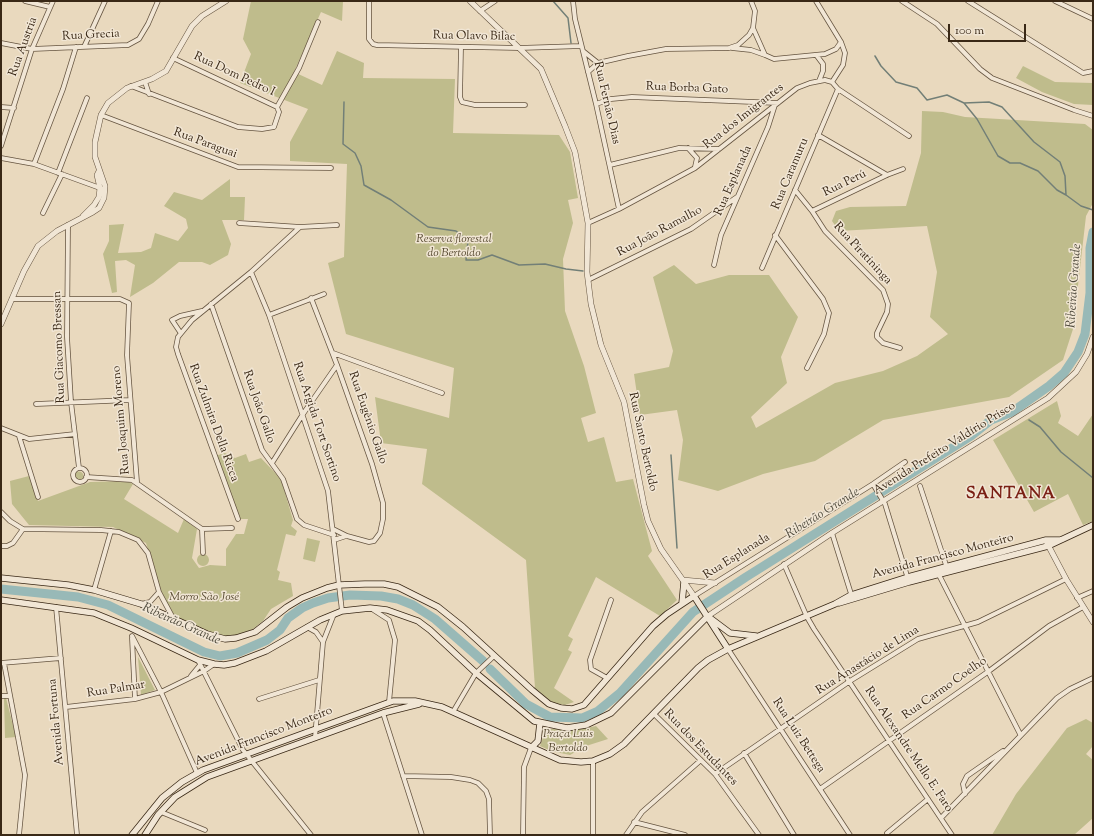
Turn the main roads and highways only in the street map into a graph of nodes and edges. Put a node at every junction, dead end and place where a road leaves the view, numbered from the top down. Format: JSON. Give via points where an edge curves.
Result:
{"nodes":[{"id":1,"x":1093,"y":525,"type":"edge"},
{"id":2,"x":1,"y":578,"type":"edge"},
{"id":3,"x":684,"y":581,"type":"road end"},
{"id":4,"x":1,"y":600,"type":"edge"},
{"id":5,"x":682,"y":603,"type":"junction"},
{"id":6,"x":708,"y":616,"type":"junction"},
{"id":7,"x":760,"y":636,"type":"junction"},
{"id":8,"x":728,"y":649,"type":"junction"},
{"id":9,"x":426,"y":703,"type":"junction"},
{"id":10,"x":540,"y":723,"type":"junction"},
{"id":11,"x":531,"y":748,"type":"junction"},
{"id":12,"x":132,"y":835,"type":"edge"},
{"id":13,"x":144,"y":835,"type":"edge"}],
"edges":[{"from":1,"to":7,"type":"main road","name":"Avenida Francisco Monteiro","via":[[1060,540],[908,579],[852,597]]},
{"from":2,"to":5,"type":"main road","via":[[94,590],[141,604],[215,637],[236,638],[255,632],[287,607],[317,591],[338,585],[384,584],[427,600],[449,615],[549,704],[572,709],[584,705],[653,626]]},
{"from":3,"to":5,"type":"main road"},
{"from":4,"to":10,"type":"main road","name":"Avenida Prefeito Valdírio Prisco","via":[[82,610],[104,617],[199,662],[214,664],[235,663],[252,657],[342,608],[387,610],[418,620],[525,715]]},
{"from":5,"to":6,"type":"main road","name":"Rua Santo Bertoldo","via":[[694,596]]},
{"from":6,"to":7,"type":"main road","via":[[730,633]]},
{"from":6,"to":8,"type":"main road"},
{"from":6,"to":10,"type":"main road","name":"Avenida Prefeito Valdírio Prisco","via":[[612,713],[595,722],[573,728]]},
{"from":7,"to":8,"type":"main road","name":"Avenida Francisco Monteiro"},
{"from":8,"to":11,"type":"main road","name":"Avenida Francisco Monteiro","via":[[698,668],[624,744],[610,754],[593,761],[581,762],[560,760]]},
{"from":9,"to":11,"type":"main road","name":"Avenida Francisco Monteiro","via":[[453,712]]},
{"from":9,"to":12,"type":"main road","name":"Avenida Francisco Monteiro","via":[[403,700],[388,702],[197,773],[162,798]]},
{"from":9,"to":13,"type":"main road","name":"Avenida Francisco Monteiro","via":[[383,713],[196,783],[175,797],[160,812]]},
{"from":10,"to":11,"type":"main road","via":[[538,741]]}]}
